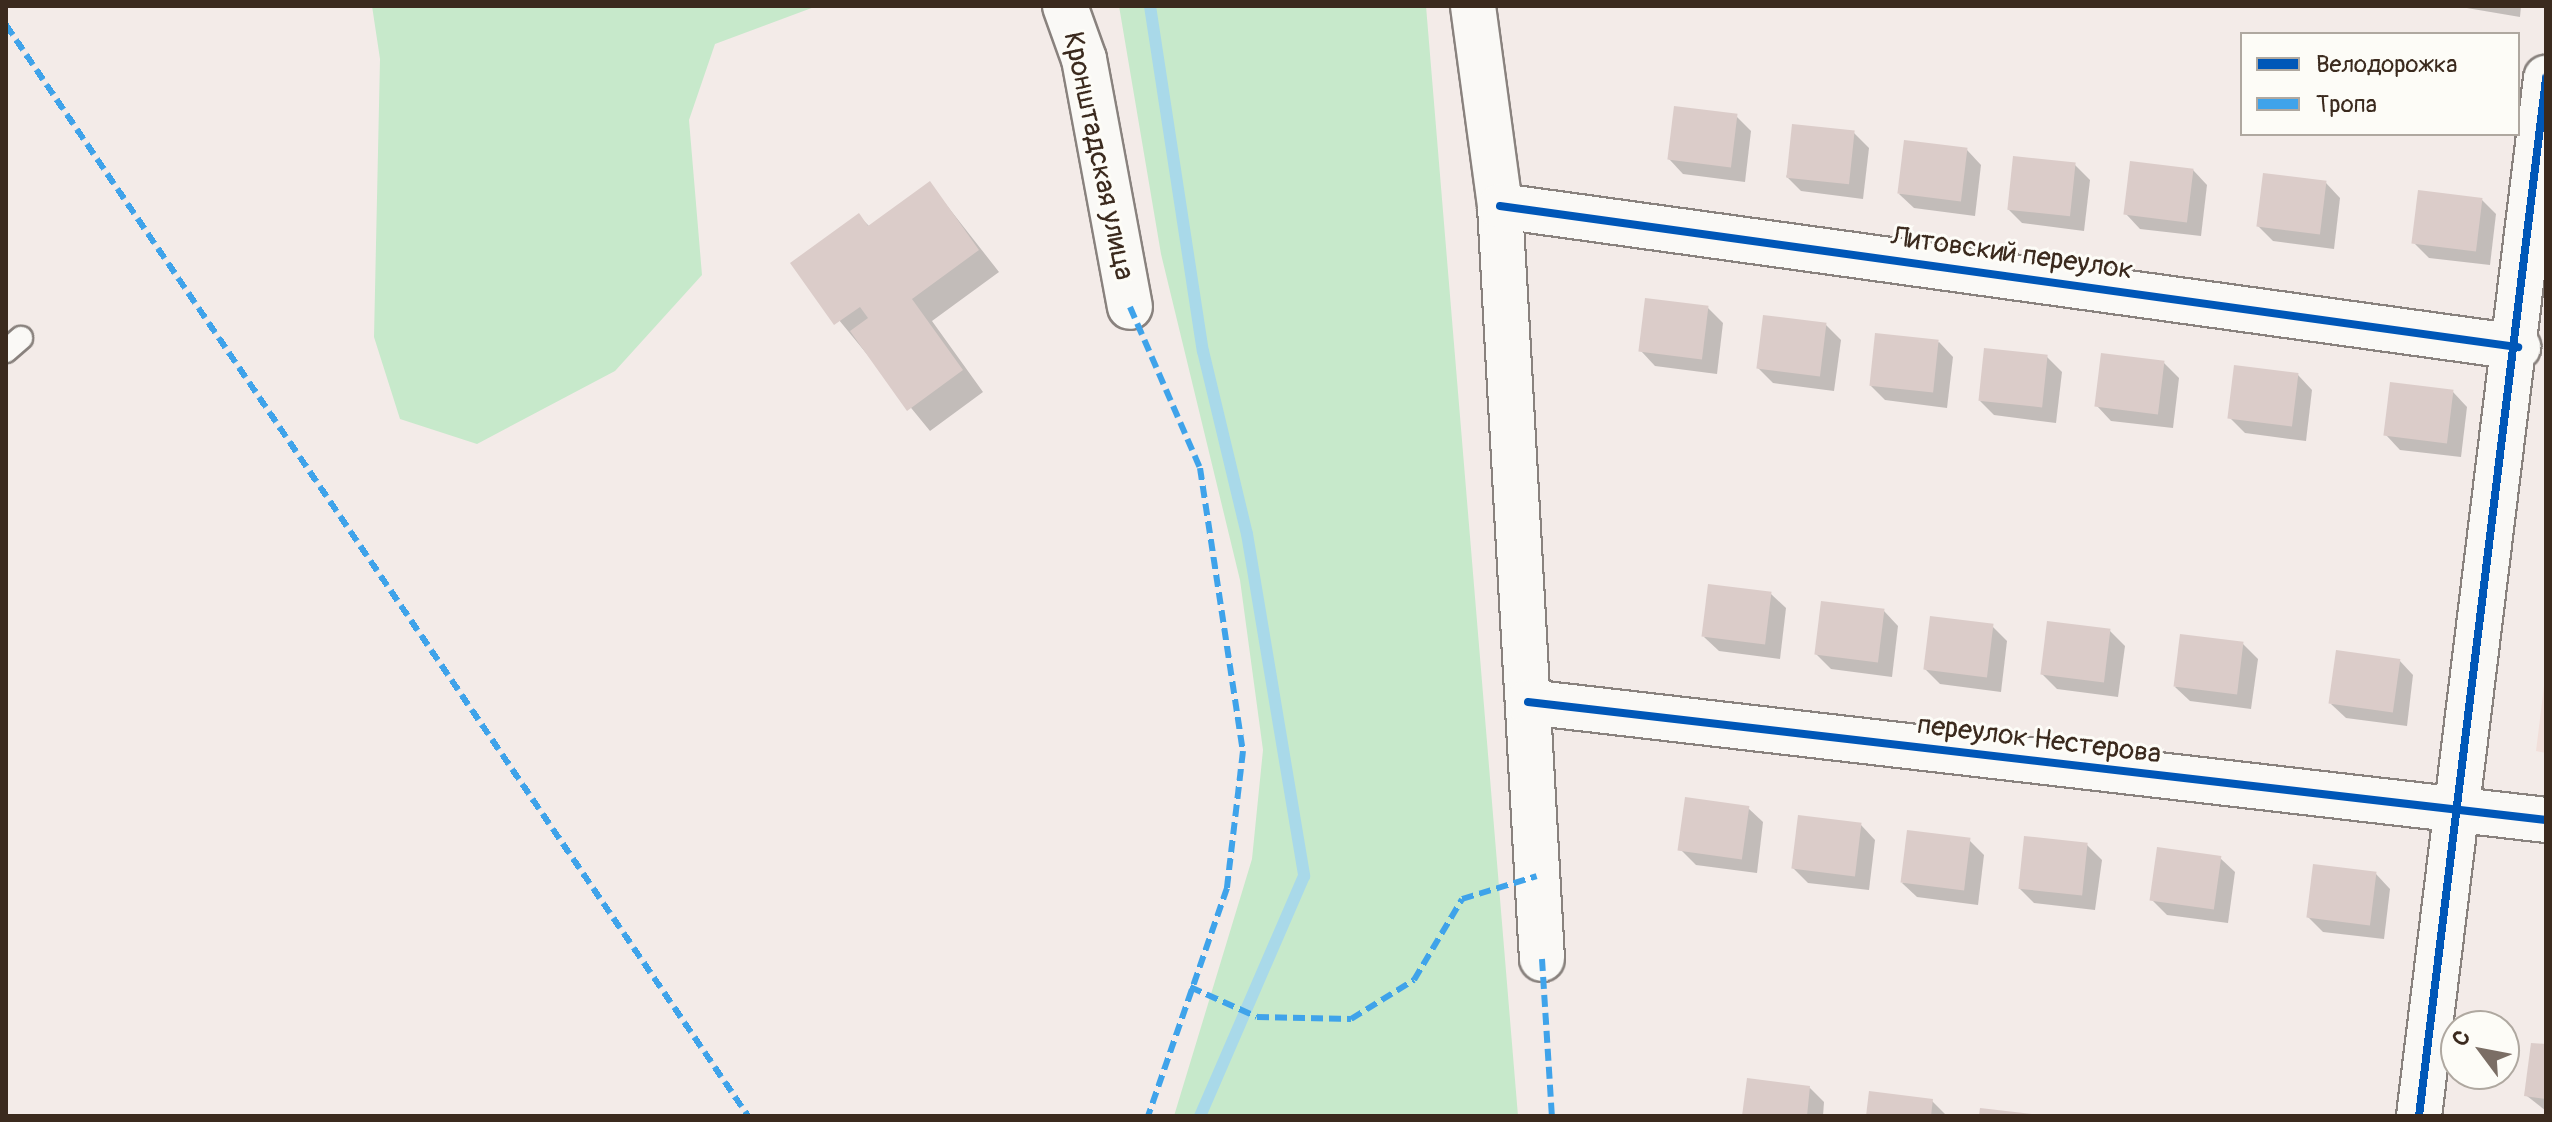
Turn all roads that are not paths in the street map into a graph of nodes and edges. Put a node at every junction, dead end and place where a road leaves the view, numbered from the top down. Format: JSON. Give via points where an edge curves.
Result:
{"nodes":[{"id":1,"x":1065,"y":6,"type":"edge"},
{"id":2,"x":1473,"y":6,"type":"edge"},
{"id":3,"x":2546,"y":78,"type":"edge"},
{"id":4,"x":1500,"y":206,"type":"junction"},
{"id":5,"x":1130,"y":307,"type":"dead end"},
{"id":6,"x":2518,"y":347,"type":"junction"},
{"id":7,"x":1528,"y":702,"type":"junction"},
{"id":8,"x":2459,"y":811,"type":"junction"},
{"id":9,"x":2546,"y":820,"type":"edge"},
{"id":10,"x":1542,"y":959,"type":"dead end"},
{"id":11,"x":2419,"y":1116,"type":"edge"}],
"edges":[{"from":1,"to":5,"type":"street","name":"Кронштадская улица","via":[[1084,59]]},
{"from":2,"to":4,"type":"street"},
{"from":3,"to":6,"type":"street"},
{"from":4,"to":6,"type":"street","name":"Литовский переулок"},
{"from":4,"to":7,"type":"street"},
{"from":6,"to":8,"type":"street"},
{"from":7,"to":8,"type":"street","name":"переулок Нестерова"},
{"from":7,"to":10,"type":"street"},
{"from":8,"to":9,"type":"street","name":"переулок Нестерова"},
{"from":8,"to":11,"type":"street"}]}
